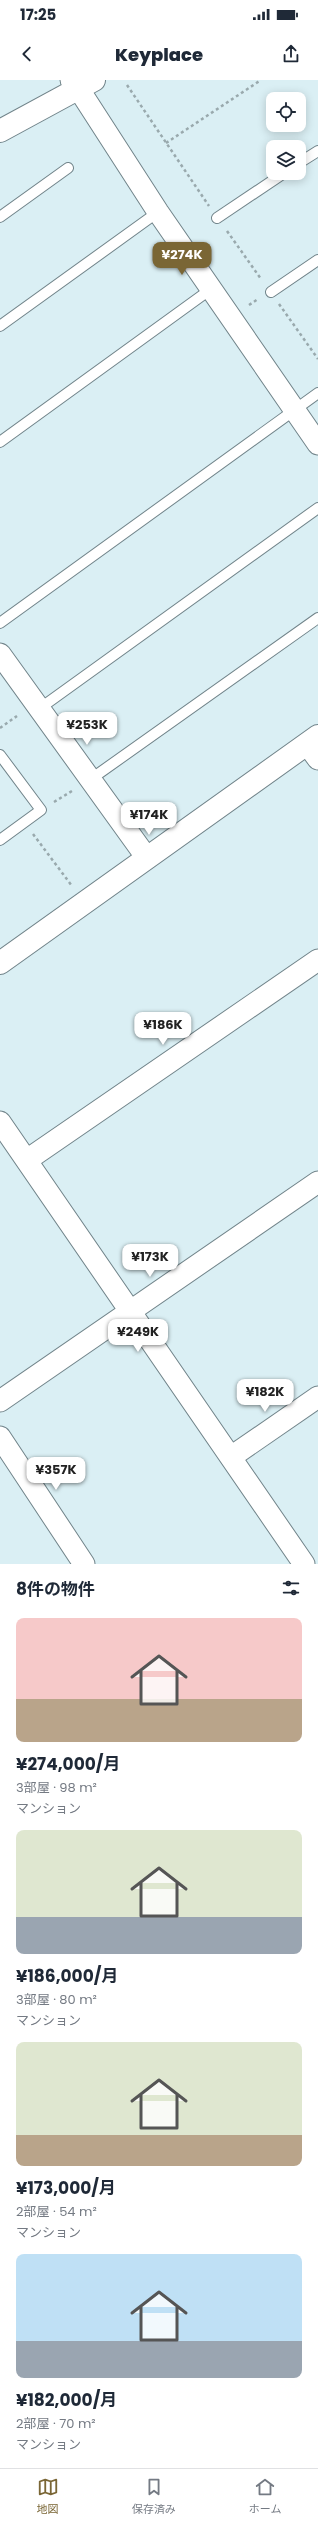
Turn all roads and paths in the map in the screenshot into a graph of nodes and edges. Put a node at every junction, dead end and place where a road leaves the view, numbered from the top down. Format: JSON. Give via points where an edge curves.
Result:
{"nodes":[{"id":1,"x":261,"y":80,"type":"edge"},
{"id":2,"x":80,"y":82,"type":"edge"},
{"id":3,"x":0,"y":131,"type":"edge"},
{"id":4,"x":166,"y":143,"type":"dead end"},
{"id":5,"x":318,"y":151,"type":"edge"},
{"id":6,"x":306,"y":159,"type":"edge"},
{"id":7,"x":68,"y":168,"type":"dead end"},
{"id":8,"x":274,"y":180,"type":"edge"},
{"id":9,"x":158,"y":212,"type":"junction"},
{"id":10,"x":0,"y":217,"type":"edge"},
{"id":11,"x":217,"y":218,"type":"dead end"},
{"id":12,"x":318,"y":260,"type":"edge"},
{"id":13,"x":211,"y":289,"type":"junction"},
{"id":14,"x":271,"y":292,"type":"joint"},
{"id":15,"x":230,"y":316,"type":"junction"},
{"id":16,"x":0,"y":326,"type":"edge"},
{"id":17,"x":318,"y":393,"type":"edge"},
{"id":18,"x":294,"y":410,"type":"junction"},
{"id":19,"x":0,"y":442,"type":"edge"},
{"id":20,"x":318,"y":444,"type":"edge"},
{"id":21,"x":318,"y":508,"type":"edge"},
{"id":22,"x":318,"y":618,"type":"edge"},
{"id":23,"x":0,"y":623,"type":"edge"},
{"id":24,"x":0,"y":654,"type":"edge"},
{"id":25,"x":39,"y":709,"type":"junction"},
{"id":26,"x":314,"y":746,"type":"edge"},
{"id":27,"x":0,"y":755,"type":"edge"},
{"id":28,"x":91,"y":779,"type":"junction"},
{"id":29,"x":41,"y":810,"type":"junction"},
{"id":30,"x":24,"y":822,"type":"junction"},
{"id":31,"x":0,"y":840,"type":"edge"},
{"id":32,"x":147,"y":858,"type":"junction"},
{"id":33,"x":74,"y":890,"type":"dead end"},
{"id":34,"x":318,"y":960,"type":"edge"},
{"id":35,"x":0,"y":963,"type":"edge"},
{"id":36,"x":0,"y":1122,"type":"edge"},
{"id":37,"x":26,"y":1160,"type":"junction"},
{"id":38,"x":318,"y":1182,"type":"edge"},
{"id":39,"x":130,"y":1312,"type":"junction"},
{"id":40,"x":318,"y":1397,"type":"edge"},
{"id":41,"x":0,"y":1402,"type":"edge"},
{"id":42,"x":0,"y":1437,"type":"edge"},
{"id":43,"x":231,"y":1457,"type":"junction"},
{"id":44,"x":82,"y":1563,"type":"edge"},
{"id":45,"x":304,"y":1564,"type":"edge"}],
"edges":[{"from":1,"to":4,"type":"path"},
{"from":2,"to":3,"type":"street"},
{"from":2,"to":9,"type":"street"},
{"from":5,"to":6,"type":"lane"},
{"from":7,"to":10,"type":"lane"},
{"from":8,"to":11,"type":"lane"},
{"from":9,"to":13,"type":"street"},
{"from":9,"to":16,"type":"lane"},
{"from":12,"to":14,"type":"lane"},
{"from":13,"to":15,"type":"street"},
{"from":13,"to":19,"type":"lane"},
{"from":14,"to":15,"type":"path"},
{"from":15,"to":18,"type":"street"},
{"from":17,"to":18,"type":"lane"},
{"from":18,"to":20,"type":"street"},
{"from":18,"to":23,"type":"lane"},
{"from":21,"to":25,"type":"lane"},
{"from":22,"to":28,"type":"lane"},
{"from":24,"to":25,"type":"street"},
{"from":25,"to":28,"type":"street"},
{"from":26,"to":32,"type":"street"},
{"from":27,"to":29,"type":"lane"},
{"from":28,"to":29,"type":"path"},
{"from":28,"to":32,"type":"street"},
{"from":29,"to":30,"type":"lane"},
{"from":30,"to":31,"type":"lane"},
{"from":30,"to":33,"type":"path"},
{"from":32,"to":35,"type":"street"},
{"from":34,"to":37,"type":"street"},
{"from":36,"to":37,"type":"street"},
{"from":37,"to":39,"type":"street"},
{"from":38,"to":39,"type":"street"},
{"from":39,"to":41,"type":"street"},
{"from":39,"to":43,"type":"street"},
{"from":40,"to":43,"type":"street"},
{"from":42,"to":44,"type":"street"},
{"from":43,"to":45,"type":"street"}]}
